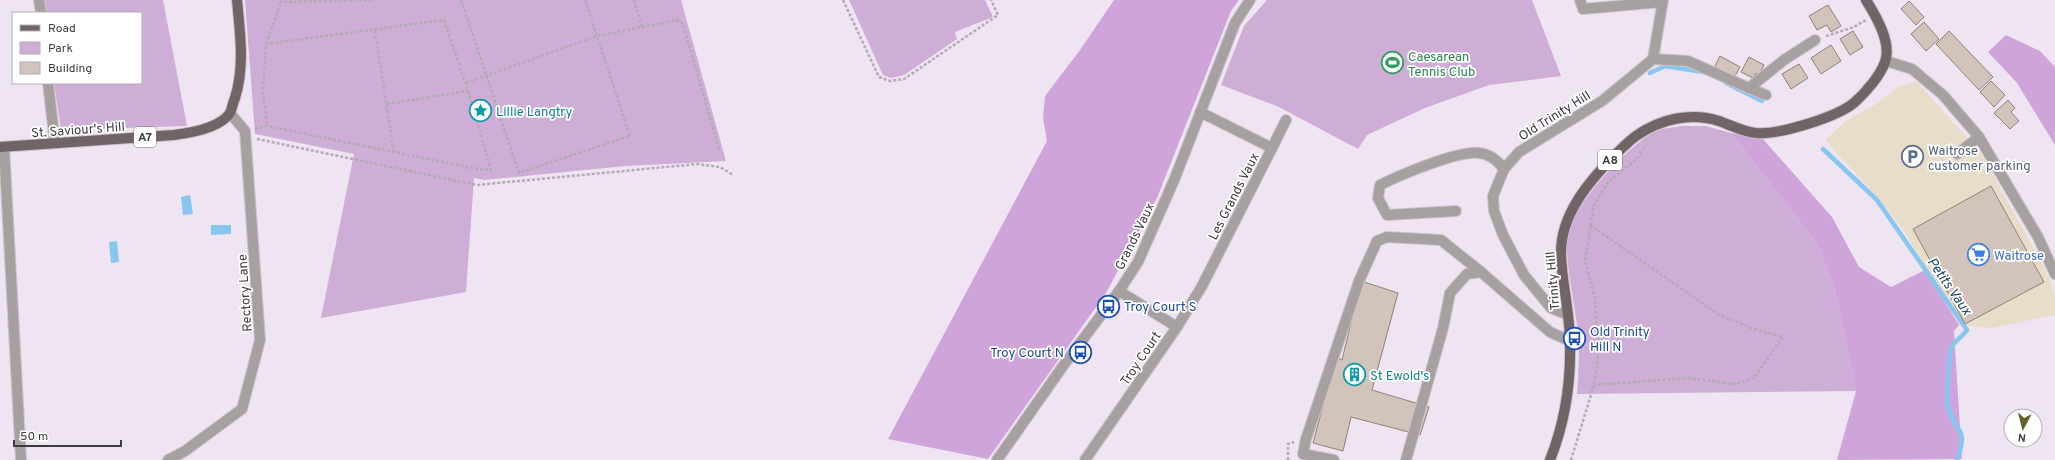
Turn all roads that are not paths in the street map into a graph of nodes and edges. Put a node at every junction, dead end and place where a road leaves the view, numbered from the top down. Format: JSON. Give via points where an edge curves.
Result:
{"nodes":[{"id":1,"x":39,"y":0,"type":"edge"},
{"id":2,"x":237,"y":0,"type":"edge"},
{"id":3,"x":1250,"y":0,"type":"edge"},
{"id":4,"x":1580,"y":0,"type":"edge"},
{"id":5,"x":1866,"y":0,"type":"edge"},
{"id":6,"x":1662,"y":1,"type":"edge"},
{"id":7,"x":41,"y":12,"type":"edge"},
{"id":8,"x":1815,"y":40,"type":"road end"},
{"id":9,"x":1653,"y":59,"type":"junction"},
{"id":10,"x":1886,"y":62,"type":"junction"},
{"id":11,"x":48,"y":84,"type":"edge"},
{"id":12,"x":1750,"y":88,"type":"junction"},
{"id":13,"x":1766,"y":95,"type":"dead end"},
{"id":14,"x":1200,"y":112,"type":"junction"},
{"id":15,"x":230,"y":113,"type":"junction"},
{"id":16,"x":1286,"y":120,"type":"dead end"},
{"id":17,"x":1979,"y":137,"type":"junction"},
{"id":18,"x":55,"y":144,"type":"junction"},
{"id":19,"x":2,"y":147,"type":"edge"},
{"id":20,"x":1272,"y":148,"type":"junction"},
{"id":21,"x":1957,"y":154,"type":"dead end"},
{"id":22,"x":1504,"y":169,"type":"junction"},
{"id":23,"x":1456,"y":211,"type":"dead end"},
{"id":24,"x":1481,"y":272,"type":"junction"},
{"id":25,"x":2055,"y":274,"type":"edge"},
{"id":26,"x":1119,"y":291,"type":"junction"},
{"id":27,"x":1568,"y":314,"type":"junction"},
{"id":28,"x":1177,"y":327,"type":"junction"},
{"id":29,"x":1570,"y":341,"type":"junction"},
{"id":30,"x":21,"y":460,"type":"edge"},
{"id":31,"x":168,"y":460,"type":"edge"},
{"id":32,"x":998,"y":460,"type":"edge"},
{"id":33,"x":1086,"y":460,"type":"edge"},
{"id":34,"x":1334,"y":460,"type":"edge"},
{"id":35,"x":1406,"y":460,"type":"edge"},
{"id":36,"x":1550,"y":460,"type":"edge"}],
"edges":[{"from":1,"to":7,"type":"street"},
{"from":2,"to":15,"type":"main road","via":[[242,63]]},
{"from":3,"to":14,"type":"street","name":"Grands Vaux","via":[[1235,22]]},
{"from":4,"to":6,"type":"street","via":[[1583,9]]},
{"from":5,"to":10,"type":"main road","via":[[1886,40]]},
{"from":6,"to":9,"type":"street"},
{"from":8,"to":12,"type":"street","via":[[1784,60]]},
{"from":9,"to":12,"type":"street","via":[[1688,61]]},
{"from":9,"to":22,"type":"street","name":"Old Trinity Hill","via":[[1602,101],[1518,152]]},
{"from":10,"to":17,"type":"street","via":[[1912,69],[1943,95]]},
{"from":10,"to":27,"type":"main road","name":"Trinity Hill","number":"A8","via":[[1854,103],[1824,118],[1787,130],[1756,133],[1713,119],[1680,117],[1655,124],[1634,137],[1582,192],[1567,220],[1561,255]]},
{"from":11,"to":18,"type":"street"},
{"from":12,"to":13,"type":"street"},
{"from":14,"to":20,"type":"street","name":"Les Grands Vaux"},
{"from":14,"to":26,"type":"street","name":"Grands Vaux","via":[[1154,227],[1138,262]]},
{"from":15,"to":18,"type":"main road","name":"St. Saviour's Hill","number":"A7","via":[[198,132]]},
{"from":15,"to":31,"type":"street","name":"Rectory Lane","via":[[245,134],[260,340],[242,409]]},
{"from":16,"to":20,"type":"street"},
{"from":17,"to":21,"type":"street"},
{"from":17,"to":25,"type":"street","via":[[2038,237]]},
{"from":18,"to":19,"type":"main road","name":"St. Saviour's Hill","number":"A7"},
{"from":19,"to":30,"type":"street"},
{"from":20,"to":28,"type":"street","name":"Les Grands Vaux","via":[[1202,286]]},
{"from":22,"to":23,"type":"street","via":[[1498,160],[1480,152],[1462,154],[1380,185],[1378,198],[1387,215]]},
{"from":22,"to":27,"type":"street","name":"Old Trinity Hill","via":[[1494,196],[1494,211],[1503,235],[1524,275],[1551,308]]},
{"from":24,"to":29,"type":"street","via":[[1550,332]]},
{"from":24,"to":34,"type":"street","via":[[1442,240],[1387,237],[1377,241],[1359,281],[1303,454]]},
{"from":24,"to":35,"type":"street","via":[[1467,274],[1450,293],[1443,328]]},
{"from":26,"to":28,"type":"street","name":"Troy Court"},
{"from":26,"to":32,"type":"street","name":"Grands Vaux"},
{"from":27,"to":29,"type":"main road","name":"Trinity Hill","number":"A8"},
{"from":28,"to":33,"type":"street","name":"Troy Court"},
{"from":29,"to":36,"type":"main road","name":"Trinity Hill","number":"A8","via":[[1568,391],[1558,439]]}]}
